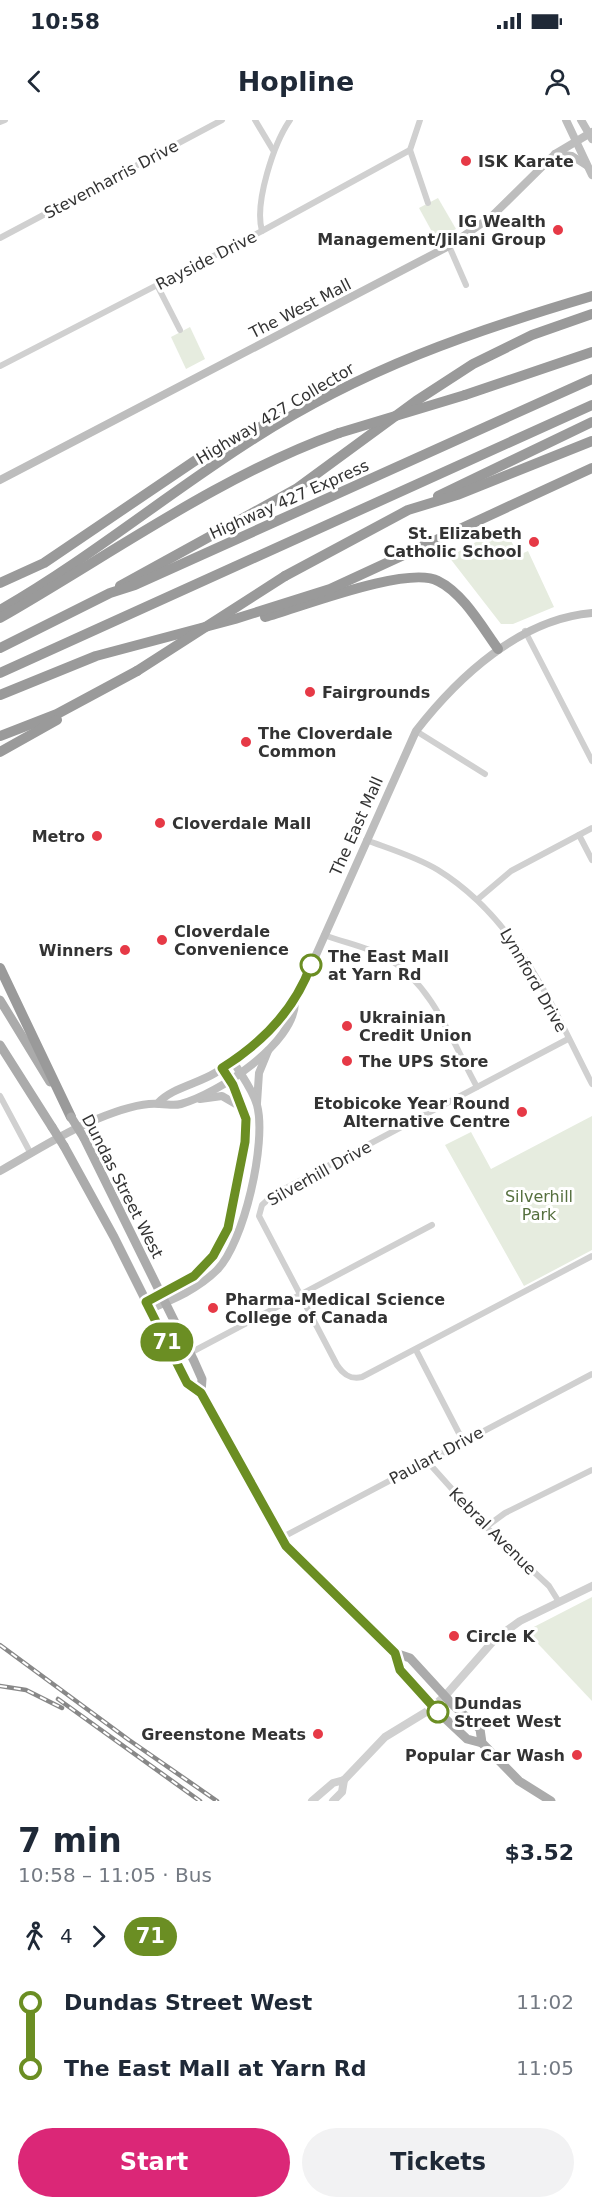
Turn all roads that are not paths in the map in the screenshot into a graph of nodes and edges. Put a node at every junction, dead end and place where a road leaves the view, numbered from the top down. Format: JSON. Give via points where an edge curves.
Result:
{"nodes":[{"id":1,"x":5,"y":120,"type":"edge"},
{"id":2,"x":222,"y":120,"type":"edge"},
{"id":3,"x":255,"y":120,"type":"edge"},
{"id":4,"x":290,"y":120,"type":"edge"},
{"id":5,"x":420,"y":120,"type":"edge"},
{"id":6,"x":566,"y":120,"type":"edge"},
{"id":7,"x":581,"y":120,"type":"edge"},
{"id":8,"x":0,"y":122,"type":"edge"},
{"id":9,"x":591,"y":135,"type":"edge"},
{"id":10,"x":576,"y":140,"type":"junction"},
{"id":11,"x":273,"y":150,"type":"junction"},
{"id":12,"x":410,"y":150,"type":"junction"},
{"id":13,"x":555,"y":154,"type":"junction"},
{"id":14,"x":587,"y":165,"type":"junction"},
{"id":15,"x":592,"y":175,"type":"edge"},
{"id":16,"x":428,"y":202,"type":"dead end"},
{"id":17,"x":262,"y":231,"type":"junction"},
{"id":18,"x":0,"y":238,"type":"edge"},
{"id":19,"x":449,"y":246,"type":"junction"},
{"id":20,"x":157,"y":285,"type":"junction"},
{"id":21,"x":466,"y":285,"type":"dead end"},
{"id":22,"x":592,"y":296,"type":"edge"},
{"id":23,"x":592,"y":314,"type":"edge"},
{"id":24,"x":180,"y":330,"type":"dead end"},
{"id":25,"x":592,"y":352,"type":"edge"},
{"id":26,"x":0,"y":366,"type":"edge"},
{"id":27,"x":592,"y":380,"type":"edge"},
{"id":28,"x":592,"y":405,"type":"edge"},
{"id":29,"x":300,"y":411,"type":"junction"},
{"id":30,"x":592,"y":422,"type":"edge"},
{"id":31,"x":592,"y":441,"type":"edge"},
{"id":32,"x":592,"y":468,"type":"edge"},
{"id":33,"x":0,"y":480,"type":"edge"},
{"id":34,"x":408,"y":510,"type":"junction"},
{"id":35,"x":0,"y":583,"type":"edge"},
{"id":36,"x":110,"y":593,"type":"junction"},
{"id":37,"x":0,"y":610,"type":"edge"},
{"id":38,"x":592,"y":613,"type":"edge"},
{"id":39,"x":0,"y":618,"type":"edge"},
{"id":40,"x":235,"y":619,"type":"junction"},
{"id":41,"x":525,"y":631,"type":"junction"},
{"id":42,"x":0,"y":648,"type":"edge"},
{"id":43,"x":498,"y":649,"type":"junction"},
{"id":44,"x":0,"y":673,"type":"edge"},
{"id":45,"x":111,"y":686,"type":"junction"},
{"id":46,"x":0,"y":695,"type":"edge"},
{"id":47,"x":416,"y":731,"type":"junction"},
{"id":48,"x":0,"y":736,"type":"edge"},
{"id":49,"x":0,"y":752,"type":"edge"},
{"id":50,"x":592,"y":761,"type":"edge"},
{"id":51,"x":485,"y":774,"type":"dead end"},
{"id":52,"x":592,"y":828,"type":"edge"},
{"id":53,"x":579,"y":835,"type":"junction"},
{"id":54,"x":366,"y":840,"type":"junction"},
{"id":55,"x":592,"y":860,"type":"edge"},
{"id":56,"x":478,"y":899,"type":"junction"},
{"id":57,"x":324,"y":935,"type":"junction"},
{"id":58,"x":0,"y":968,"type":"edge"},
{"id":59,"x":0,"y":1000,"type":"edge"},
{"id":60,"x":295,"y":1002,"type":"junction"},
{"id":61,"x":568,"y":1039,"type":"junction"},
{"id":62,"x":0,"y":1045,"type":"edge"},
{"id":63,"x":268,"y":1050,"type":"junction"},
{"id":64,"x":233,"y":1061,"type":"junction"},
{"id":65,"x":222,"y":1068,"type":"junction"},
{"id":66,"x":240,"y":1073,"type":"junction"},
{"id":67,"x":230,"y":1080,"type":"junction"},
{"id":68,"x":592,"y":1084,"type":"edge"},
{"id":69,"x":477,"y":1087,"type":"junction"},
{"id":70,"x":0,"y":1096,"type":"edge"},
{"id":71,"x":198,"y":1099,"type":"junction"},
{"id":72,"x":257,"y":1103,"type":"junction"},
{"id":73,"x":158,"y":1104,"type":"junction"},
{"id":74,"x":243,"y":1109,"type":"junction"},
{"id":75,"x":71,"y":1117,"type":"junction"},
{"id":76,"x":32,"y":1154,"type":"junction"},
{"id":77,"x":0,"y":1172,"type":"edge"},
{"id":78,"x":432,"y":1226,"type":"dead end"},
{"id":79,"x":592,"y":1256,"type":"edge"},
{"id":80,"x":300,"y":1297,"type":"junction"},
{"id":81,"x":163,"y":1299,"type":"junction"},
{"id":82,"x":148,"y":1305,"type":"junction"},
{"id":83,"x":416,"y":1350,"type":"junction"},
{"id":84,"x":190,"y":1353,"type":"junction"},
{"id":85,"x":592,"y":1374,"type":"edge"},
{"id":86,"x":201,"y":1393,"type":"junction"},
{"id":87,"x":464,"y":1441,"type":"junction"},
{"id":88,"x":426,"y":1460,"type":"junction"},
{"id":89,"x":592,"y":1470,"type":"edge"},
{"id":90,"x":486,"y":1527,"type":"junction"},
{"id":91,"x":280,"y":1538,"type":"junction"},
{"id":92,"x":592,"y":1586,"type":"edge"},
{"id":93,"x":559,"y":1602,"type":"junction"},
{"id":94,"x":395,"y":1653,"type":"junction"},
{"id":95,"x":445,"y":1696,"type":"junction"},
{"id":96,"x":432,"y":1707,"type":"junction"},
{"id":97,"x":482,"y":1743,"type":"junction"},
{"id":98,"x":344,"y":1780,"type":"junction"},
{"id":99,"x":312,"y":1801,"type":"edge"},
{"id":100,"x":333,"y":1801,"type":"edge"},
{"id":101,"x":551,"y":1801,"type":"edge"}],
"edges":[{"from":1,"to":8,"type":"street"},
{"from":2,"to":18,"type":"street","name":"Stevenharris Drive"},
{"from":3,"to":11,"type":"street"},
{"from":4,"to":11,"type":"street"},
{"from":5,"to":12,"type":"street"},
{"from":6,"to":10,"type":"main road"},
{"from":7,"to":9,"type":"main road"},
{"from":9,"to":10,"type":"main road","name":"The West Mall"},
{"from":10,"to":13,"type":"main road","name":"The West Mall"},
{"from":10,"to":14,"type":"main road"},
{"from":11,"to":17,"type":"street","via":[[260,217]]},
{"from":12,"to":16,"type":"street"},
{"from":12,"to":17,"type":"street","name":"Rayside Drive"},
{"from":13,"to":14,"type":"main road","via":[[572,156]]},
{"from":13,"to":19,"type":"main road","name":"The West Mall","via":[[491,218]]},
{"from":14,"to":15,"type":"main road"},
{"from":17,"to":20,"type":"street","name":"Rayside Drive"},
{"from":19,"to":21,"type":"street"},
{"from":19,"to":33,"type":"main road","name":"The West Mall"},
{"from":20,"to":24,"type":"street"},
{"from":20,"to":26,"type":"street","name":"Rayside Drive"},
{"from":22,"to":29,"type":"highway","name":"Highway 427 Collector","via":[[485,328],[377,370]]},
{"from":23,"to":36,"type":"highway","via":[[532,335],[473,364],[296,489]]},
{"from":25,"to":39,"type":"highway","bridge":true,"via":[[339,433],[255,468]]},
{"from":27,"to":36,"type":"highway","name":"Highway 427 Express"},
{"from":28,"to":44,"type":"highway"},
{"from":29,"to":35,"type":"highway","via":[[272,419],[202,456],[44,562]]},
{"from":29,"to":37,"type":"highway","name":"Highway 427 Collector"},
{"from":30,"to":34,"type":"highway"},
{"from":31,"to":34,"type":"highway","via":[[457,495]]},
{"from":32,"to":40,"type":"highway","via":[[360,576]]},
{"from":34,"to":45,"type":"highway","bridge":true,"via":[[285,576]]},
{"from":36,"to":42,"type":"highway","name":"Highway 427 Express"},
{"from":38,"to":41,"type":"main road","name":"The East Mall","via":[[567,616]]},
{"from":40,"to":43,"type":"highway","via":[[262,618],[396,578],[426,577],[453,591]]},
{"from":40,"to":46,"type":"highway","via":[[96,656]]},
{"from":41,"to":43,"type":"main road","name":"The East Mall"},
{"from":41,"to":50,"type":"street"},
{"from":43,"to":47,"type":"main road","name":"The East Mall"},
{"from":45,"to":48,"type":"highway","via":[[57,714]]},
{"from":45,"to":49,"type":"highway"},
{"from":47,"to":51,"type":"street"},
{"from":47,"to":54,"type":"main road","name":"The East Mall"},
{"from":52,"to":53,"type":"street"},
{"from":53,"to":55,"type":"street"},
{"from":53,"to":56,"type":"street","via":[[511,871]]},
{"from":54,"to":56,"type":"street","name":"Lynnford Drive","via":[[438,870]]},
{"from":54,"to":57,"type":"main road","name":"The East Mall"},
{"from":56,"to":61,"type":"street","name":"Lynnford Drive","via":[[511,936]]},
{"from":57,"to":60,"type":"main road","name":"The East Mall"},
{"from":57,"to":69,"type":"street","via":[[379,954],[413,979],[434,1006]]},
{"from":58,"to":75,"type":"highway"},
{"from":59,"to":75,"type":"main road","name":"Dundas Street West"},
{"from":60,"to":63,"type":"main road","name":"The East Mall","via":[[295,1014]]},
{"from":60,"to":64,"type":"main road","name":"The East Mall","via":[[285,1008],[262,1039]]},
{"from":61,"to":68,"type":"street","name":"Lynnford Drive"},
{"from":61,"to":69,"type":"street","name":"Silverhill Drive"},
{"from":62,"to":82,"type":"main road","name":"Dundas Street West","bridge":true,"via":[[64,1146]]},
{"from":63,"to":66,"type":"main road","name":"The East Mall"},
{"from":63,"to":72,"type":"main road","via":[[259,1073]]},
{"from":64,"to":65,"type":"main road","name":"The East Mall"},
{"from":64,"to":66,"type":"main road"},
{"from":65,"to":67,"type":"main road"},
{"from":65,"to":73,"type":"main road","name":"The East Mall","via":[[166,1095]]},
{"from":66,"to":67,"type":"main road","name":"The East Mall"},
{"from":66,"to":72,"type":"main road"},
{"from":67,"to":71,"type":"main road","name":"The East Mall"},
{"from":67,"to":74,"type":"main road"},
{"from":69,"to":80,"type":"street","name":"Silverhill Drive","via":[[264,1202],[259,1212],[261,1223]]},
{"from":70,"to":76,"type":"street"},
{"from":71,"to":73,"type":"main road","name":"The East Mall","via":[[170,1106]]},
{"from":71,"to":74,"type":"main road","via":[[222,1096]]},
{"from":72,"to":81,"type":"main road","via":[[259,1148],[235,1244],[204,1282]]},
{"from":73,"to":76,"type":"main road","name":"The East Mall","via":[[94,1120]]},
{"from":74,"to":81,"type":"main road","via":[[245,1142],[228,1228],[213,1256]]},
{"from":75,"to":81,"type":"main road","name":"Dundas Street West","bridge":true},
{"from":76,"to":77,"type":"main road","name":"The East Mall"},
{"from":78,"to":80,"type":"street"},
{"from":79,"to":83,"type":"street","name":"Silverhill Drive"},
{"from":80,"to":83,"type":"street","name":"Silverhill Drive","via":[[336,1365],[347,1376],[362,1377]]},
{"from":80,"to":84,"type":"street"},
{"from":81,"to":82,"type":"main road"},
{"from":81,"to":84,"type":"main road","name":"Dundas Street West"},
{"from":82,"to":86,"type":"main road","name":"Dundas Street West","via":[[187,1383]]},
{"from":83,"to":87,"type":"street"},
{"from":84,"to":86,"type":"main road","name":"Dundas Street West","via":[[202,1379]]},
{"from":85,"to":87,"type":"street","name":"Paulart Drive"},
{"from":86,"to":91,"type":"main road","name":"Dundas Street West"},
{"from":87,"to":88,"type":"street","name":"Paulart Drive"},
{"from":88,"to":90,"type":"street","name":"Kebral Avenue"},
{"from":88,"to":91,"type":"street","name":"Paulart Drive"},
{"from":89,"to":90,"type":"street","via":[[505,1513]]},
{"from":90,"to":93,"type":"street","name":"Kebral Avenue","via":[[549,1586]]},
{"from":91,"to":94,"type":"main road","name":"Dundas Street West"},
{"from":92,"to":93,"type":"street"},
{"from":93,"to":95,"type":"street","via":[[520,1621],[495,1639]]},
{"from":94,"to":95,"type":"main road","name":"Dundas Street West","via":[[410,1658]]},
{"from":94,"to":96,"type":"main road","name":"Dundas Street West","via":[[400,1670]]},
{"from":95,"to":96,"type":"street"},
{"from":95,"to":97,"type":"main road","name":"Dundas Street West","via":[[480,1729]]},
{"from":96,"to":97,"type":"main road","name":"Dundas Street West","via":[[467,1739]]},
{"from":96,"to":98,"type":"street","via":[[385,1737]]},
{"from":97,"to":101,"type":"main road","name":"Dundas Street West","via":[[519,1781]]},
{"from":98,"to":99,"type":"street","via":[[333,1783]]},
{"from":98,"to":100,"type":"street","via":[[342,1792]]}]}
